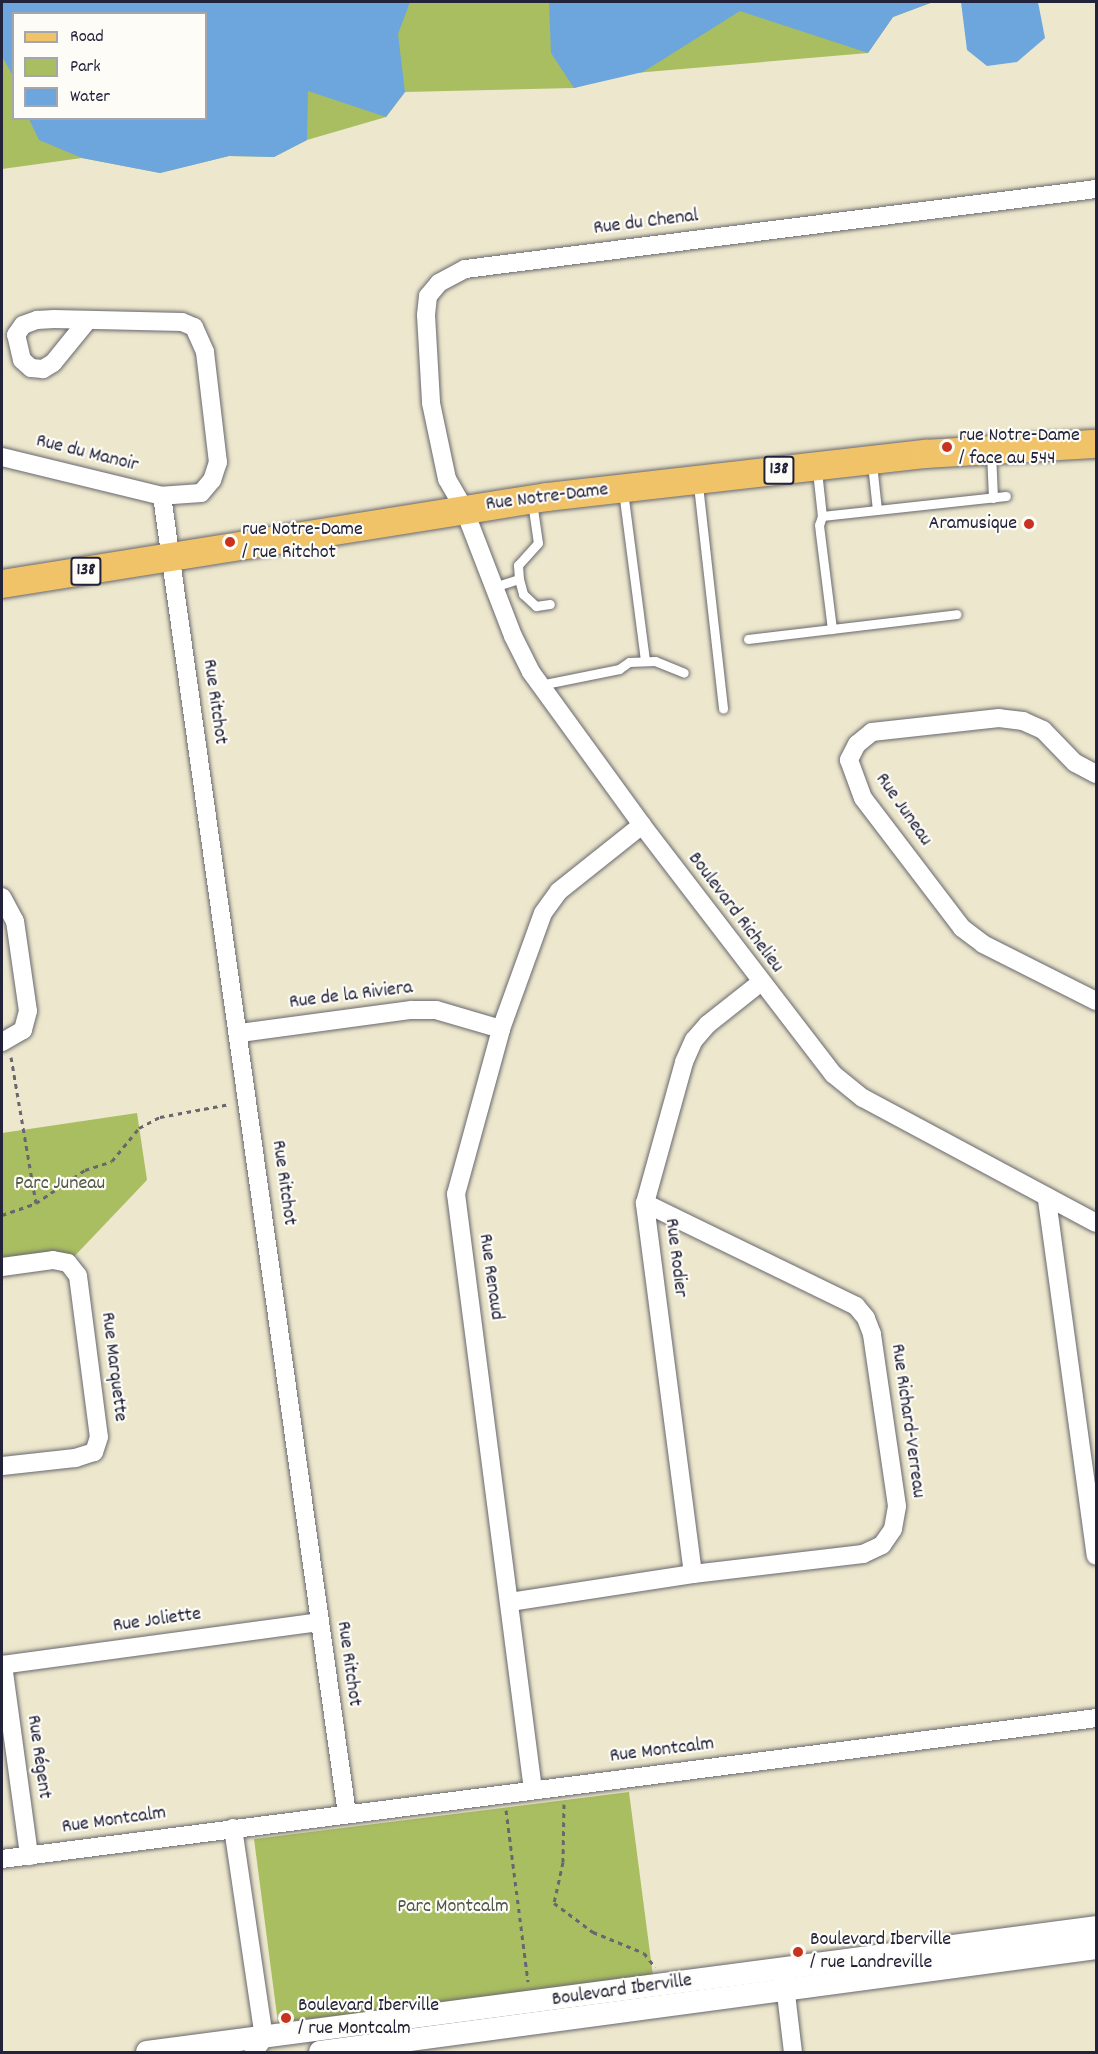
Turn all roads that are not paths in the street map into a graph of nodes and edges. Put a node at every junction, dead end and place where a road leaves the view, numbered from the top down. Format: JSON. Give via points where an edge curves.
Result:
{"nodes":[{"id":1,"x":1096,"y":189,"type":"edge"},
{"id":2,"x":88,"y":320,"type":"dead end"},
{"id":3,"x":1096,"y":444,"type":"edge"},
{"id":4,"x":991,"y":450,"type":"junction"},
{"id":5,"x":2,"y":457,"type":"edge"},
{"id":6,"x":872,"y":460,"type":"junction"},
{"id":7,"x":817,"y":466,"type":"junction"},
{"id":8,"x":698,"y":480,"type":"junction"},
{"id":9,"x":622,"y":488,"type":"junction"},
{"id":10,"x":162,"y":496,"type":"junction"},
{"id":11,"x":1006,"y":496,"type":"dead end"},
{"id":12,"x":993,"y":498,"type":"junction"},
{"id":13,"x":531,"y":499,"type":"junction"},
{"id":14,"x":464,"y":509,"type":"junction"},
{"id":15,"x":877,"y":510,"type":"junction"},
{"id":16,"x":822,"y":516,"type":"junction"},
{"id":17,"x":171,"y":559,"type":"junction"},
{"id":18,"x":519,"y":579,"type":"junction"},
{"id":19,"x":2,"y":584,"type":"edge"},
{"id":20,"x":494,"y":587,"type":"junction"},
{"id":21,"x":550,"y":604,"type":"dead end"},
{"id":22,"x":957,"y":614,"type":"dead end"},
{"id":23,"x":832,"y":629,"type":"junction"},
{"id":24,"x":748,"y":639,"type":"dead end"},
{"id":25,"x":645,"y":661,"type":"junction"},
{"id":26,"x":684,"y":673,"type":"dead end"},
{"id":27,"x":540,"y":685,"type":"junction"},
{"id":28,"x":723,"y":709,"type":"dead end"},
{"id":29,"x":1096,"y":774,"type":"edge"},
{"id":30,"x":642,"y":825,"type":"junction"},
{"id":31,"x":2,"y":897,"type":"edge"},
{"id":32,"x":760,"y":983,"type":"junction"},
{"id":33,"x":1096,"y":1001,"type":"edge"},
{"id":34,"x":501,"y":1029,"type":"junction"},
{"id":35,"x":240,"y":1034,"type":"junction"},
{"id":36,"x":5,"y":1042,"type":"edge"},
{"id":37,"x":1047,"y":1200,"type":"junction"},
{"id":38,"x":645,"y":1203,"type":"junction"},
{"id":39,"x":1096,"y":1223,"type":"edge"},
{"id":40,"x":2,"y":1266,"type":"edge"},
{"id":41,"x":2,"y":1466,"type":"edge"},
{"id":42,"x":1096,"y":1556,"type":"edge"},
{"id":43,"x":693,"y":1574,"type":"junction"},
{"id":44,"x":510,"y":1602,"type":"junction"},
{"id":45,"x":319,"y":1622,"type":"junction"},
{"id":46,"x":2,"y":1665,"type":"edge"},
{"id":47,"x":1096,"y":1718,"type":"edge"},
{"id":48,"x":533,"y":1790,"type":"junction"},
{"id":49,"x":347,"y":1814,"type":"junction"},
{"id":50,"x":233,"y":1828,"type":"junction"},
{"id":51,"x":29,"y":1856,"type":"junction"},
{"id":52,"x":2,"y":1859,"type":"edge"},
{"id":53,"x":1096,"y":1927,"type":"edge"},
{"id":54,"x":1096,"y":1948,"type":"edge"},
{"id":55,"x":784,"y":1979,"type":"junction"},
{"id":56,"x":259,"y":2045,"type":"edge"},
{"id":57,"x":147,"y":2052,"type":"edge"},
{"id":58,"x":320,"y":2052,"type":"edge"},
{"id":59,"x":793,"y":2052,"type":"edge"}],
"edges":[{"from":1,"to":14,"type":"street","name":"Rue du Chenal","via":[[465,269],[439,283],[428,296],[426,315],[431,403],[447,479]]},
{"from":2,"to":10,"type":"street","name":"Rue du Manoir","via":[[182,322],[194,327],[202,338],[218,462],[212,480],[201,493]]},
{"from":3,"to":4,"type":"main road","name":"Rue Notre-Dame","number":"138"},
{"from":4,"to":6,"type":"main road","name":"Rue Notre-Dame","number":"138"},
{"from":4,"to":12,"type":"lane"},
{"from":5,"to":10,"type":"street","name":"Rue du Manoir"},
{"from":6,"to":7,"type":"main road","name":"Rue Notre-Dame","number":"138"},
{"from":6,"to":15,"type":"lane"},
{"from":7,"to":8,"type":"main road","name":"Rue Notre-Dame","number":"138"},
{"from":7,"to":16,"type":"lane"},
{"from":8,"to":9,"type":"main road","name":"Rue Notre-Dame","number":"138"},
{"from":8,"to":28,"type":"lane"},
{"from":9,"to":13,"type":"main road","name":"Rue Notre-Dame","number":"138"},
{"from":9,"to":25,"type":"lane"},
{"from":10,"to":17,"type":"street","name":"Rue Ritchot"},
{"from":11,"to":12,"type":"lane"},
{"from":12,"to":15,"type":"lane"},
{"from":13,"to":14,"type":"main road","name":"Rue Notre-Dame","number":"138"},
{"from":13,"to":18,"type":"lane","via":[[538,543],[518,565]]},
{"from":14,"to":17,"type":"main road","name":"Rue Notre-Dame","number":"138"},
{"from":14,"to":20,"type":"street","name":"Boulevard Richelieu"},
{"from":15,"to":16,"type":"lane"},
{"from":16,"to":23,"type":"lane","via":[[819,525]]},
{"from":17,"to":19,"type":"main road","name":"Rue Notre-Dame","number":"138"},
{"from":17,"to":35,"type":"street","name":"Rue Ritchot"},
{"from":18,"to":20,"type":"lane"},
{"from":18,"to":21,"type":"lane","via":[[524,594],[536,606]]},
{"from":20,"to":27,"type":"street","name":"Boulevard Richelieu","via":[[513,636]]},
{"from":22,"to":23,"type":"lane"},
{"from":23,"to":24,"type":"lane"},
{"from":25,"to":26,"type":"lane"},
{"from":25,"to":27,"type":"lane"},
{"from":27,"to":30,"type":"street","name":"Boulevard Richelieu"},
{"from":29,"to":33,"type":"street","name":"Rue Juneau","via":[[1075,763],[1043,730],[1023,721],[999,718],[872,732],[857,744],[849,760],[863,798],[962,928],[983,944]]},
{"from":30,"to":32,"type":"street","name":"Boulevard Richelieu"},
{"from":30,"to":34,"type":"street","name":"Rue Renaud","via":[[559,891],[543,913]]},
{"from":31,"to":36,"type":"street","via":[[15,921],[28,1011],[23,1030]]},
{"from":32,"to":37,"type":"street","name":"Boulevard Richelieu","via":[[833,1074],[863,1098]]},
{"from":32,"to":38,"type":"street","name":"Rue Rodier","via":[[708,1023],[694,1040],[684,1062]]},
{"from":34,"to":35,"type":"street","name":"Rue de la Riviera","via":[[436,1010],[411,1010]]},
{"from":34,"to":44,"type":"street","name":"Rue Renaud","via":[[456,1194]]},
{"from":35,"to":45,"type":"street","name":"Rue Ritchot"},
{"from":37,"to":39,"type":"street","name":"Boulevard Richelieu"},
{"from":37,"to":42,"type":"street"},
{"from":38,"to":43,"type":"street","name":"Rue Rodier"},
{"from":38,"to":43,"type":"street","name":"Rue Richard-Verreau","via":[[856,1306],[866,1318],[872,1334],[897,1506],[893,1529],[882,1545],[863,1554]]},
{"from":40,"to":41,"type":"street","name":"Rue Marquette","via":[[53,1260],[68,1263],[78,1276],[99,1437],[94,1452],[75,1458]]},
{"from":43,"to":44,"type":"street","name":"Rue Richard-Verreau"},
{"from":44,"to":48,"type":"street","name":"Rue Renaud"},
{"from":45,"to":46,"type":"street","name":"Rue Joliette"},
{"from":45,"to":49,"type":"street","name":"Rue Ritchot"},
{"from":46,"to":51,"type":"street","name":"Rue Régent"},
{"from":47,"to":48,"type":"street","name":"Rue Montcalm"},
{"from":48,"to":49,"type":"street","name":"Rue Montcalm"},
{"from":49,"to":50,"type":"street","name":"Rue Montcalm"},
{"from":50,"to":51,"type":"street","name":"Rue Montcalm"},
{"from":50,"to":56,"type":"street"},
{"from":51,"to":52,"type":"street","name":"Rue Montcalm"},
{"from":53,"to":55,"type":"street","name":"Boulevard Iberville"},
{"from":54,"to":55,"type":"street","name":"Boulevard Iberville"},
{"from":55,"to":56,"type":"street","name":"Boulevard Iberville","via":[[657,1986]]},
{"from":55,"to":58,"type":"street","name":"Boulevard Iberville"},
{"from":55,"to":59,"type":"street"},
{"from":56,"to":57,"type":"street","name":"Boulevard Iberville"}]}
